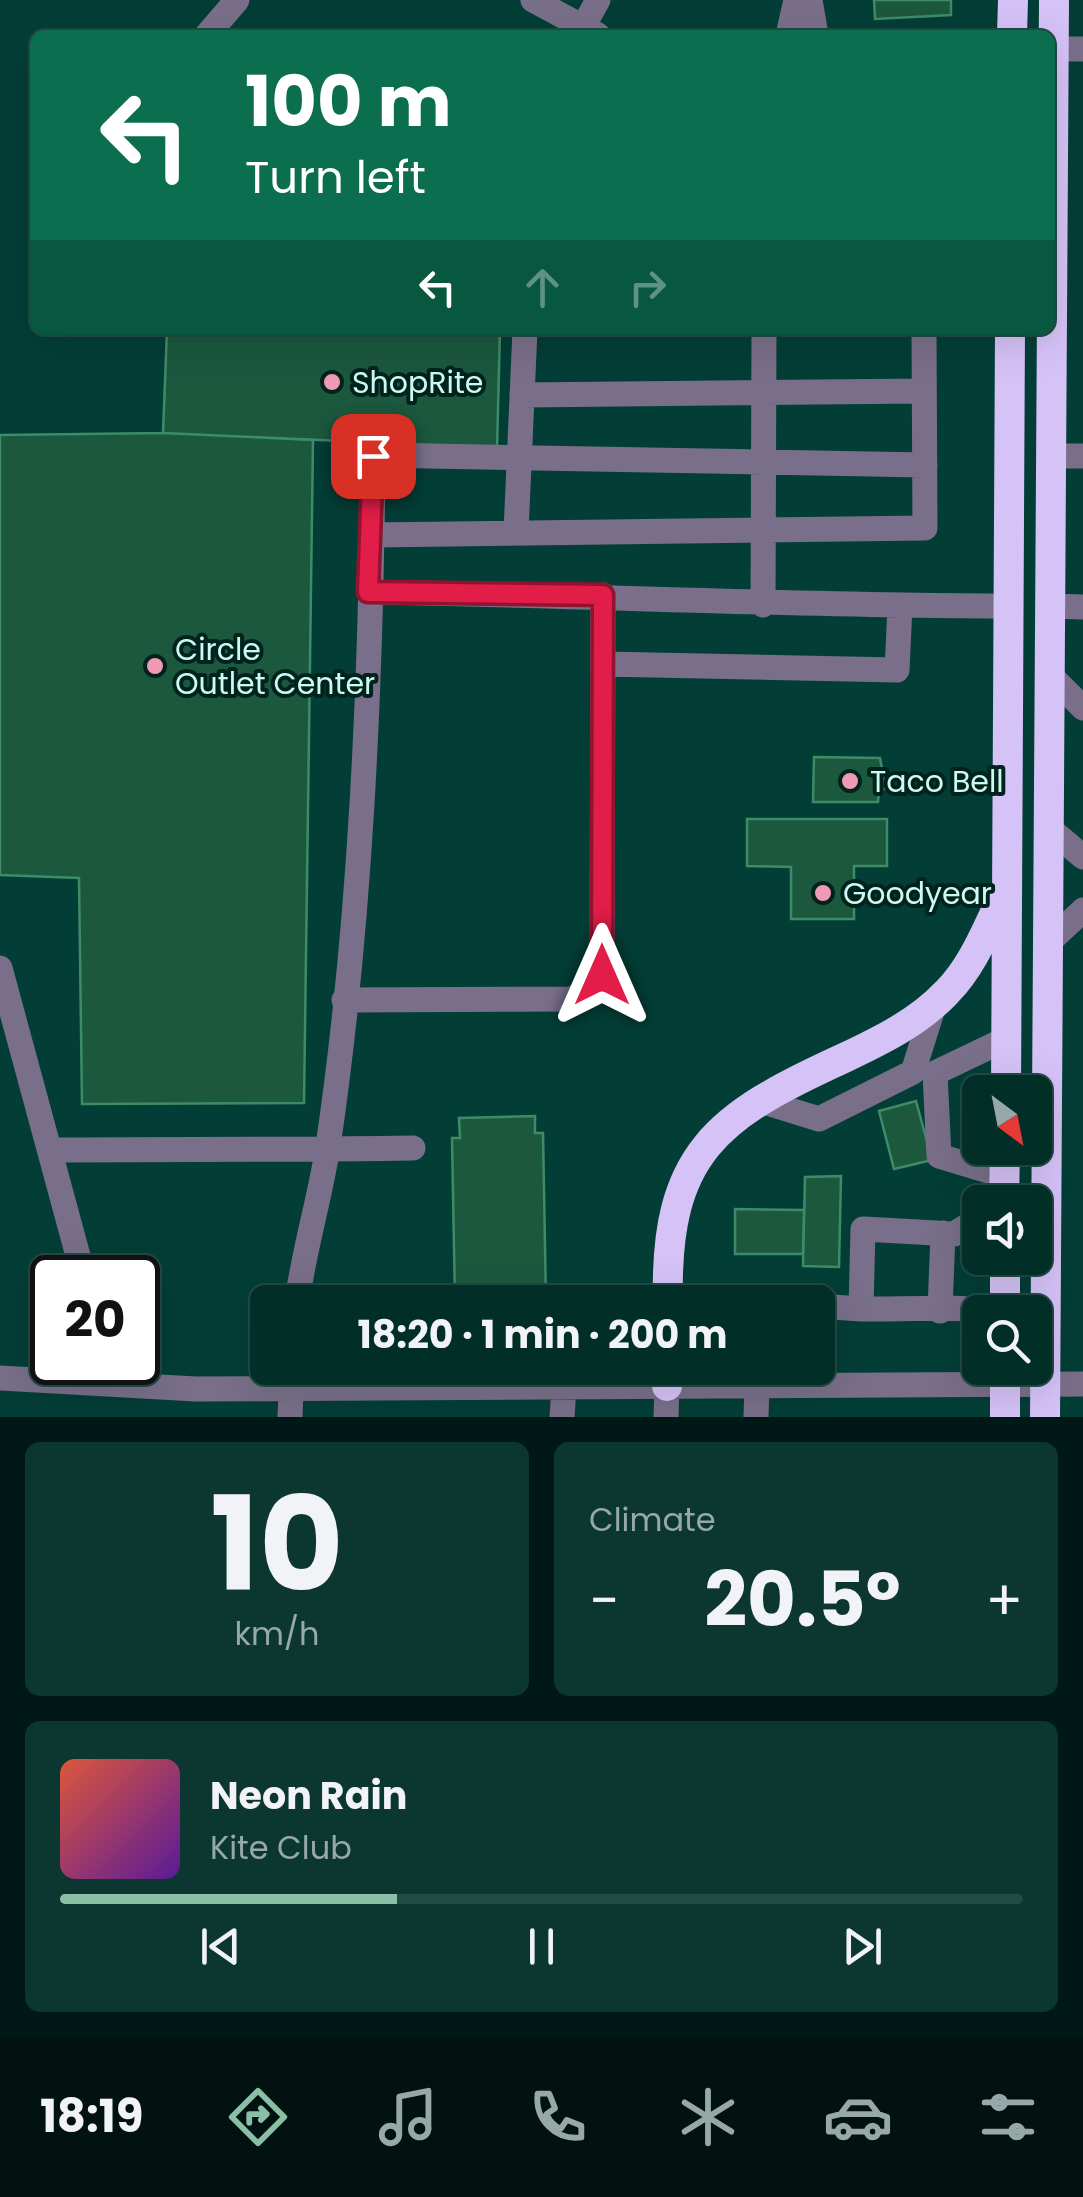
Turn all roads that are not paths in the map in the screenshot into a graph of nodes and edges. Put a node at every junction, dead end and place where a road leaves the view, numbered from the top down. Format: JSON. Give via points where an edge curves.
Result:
{"nodes":[{"id":1,"x":237,"y":0,"type":"edge"},
{"id":2,"x":533,"y":0,"type":"edge"},
{"id":3,"x":598,"y":0,"type":"edge"},
{"id":4,"x":796,"y":0,"type":"edge"},
{"id":5,"x":810,"y":0,"type":"edge"},
{"id":6,"x":1013,"y":0,"type":"edge"},
{"id":7,"x":1054,"y":0,"type":"edge"},
{"id":8,"x":552,"y":24,"type":"edge"},
{"id":9,"x":212,"y":30,"type":"edge"},
{"id":10,"x":585,"y":30,"type":"edge"},
{"id":11,"x":591,"y":30,"type":"edge"},
{"id":12,"x":789,"y":30,"type":"edge"},
{"id":13,"x":815,"y":30,"type":"edge"},
{"id":14,"x":1012,"y":30,"type":"edge"},
{"id":15,"x":1068,"y":49,"type":"edge"},
{"id":16,"x":1062,"y":172,"type":"edge"},
{"id":17,"x":525,"y":335,"type":"edge"},
{"id":18,"x":764,"y":335,"type":"edge"},
{"id":19,"x":924,"y":335,"type":"edge"},
{"id":20,"x":1010,"y":335,"type":"edge"},
{"id":21,"x":924,"y":391,"type":"junction"},
{"id":22,"x":764,"y":392,"type":"junction"},
{"id":23,"x":522,"y":394,"type":"junction"},
{"id":24,"x":1052,"y":456,"type":"junction"},
{"id":25,"x":1083,"y":456,"type":"edge"},
{"id":26,"x":519,"y":459,"type":"junction"},
{"id":27,"x":763,"y":462,"type":"junction"},
{"id":28,"x":924,"y":465,"type":"junction"},
{"id":29,"x":763,"y":529,"type":"junction"},
{"id":30,"x":516,"y":532,"type":"junction"},
{"id":31,"x":372,"y":535,"type":"junction"},
{"id":32,"x":368,"y":592,"type":"junction"},
{"id":33,"x":603,"y":595,"type":"junction"},
{"id":34,"x":763,"y":605,"type":"junction"},
{"id":35,"x":900,"y":606,"type":"junction"},
{"id":36,"x":1010,"y":606,"type":"junction"},
{"id":37,"x":1051,"y":606,"type":"junction"},
{"id":38,"x":1083,"y":607,"type":"edge"},
{"id":39,"x":603,"y":664,"type":"junction"},
{"id":40,"x":1051,"y":676,"type":"junction"},
{"id":41,"x":1083,"y":708,"type":"edge"},
{"id":42,"x":1050,"y":830,"type":"junction"},
{"id":43,"x":1083,"y":857,"type":"edge"},
{"id":44,"x":1007,"y":888,"type":"junction"},
{"id":45,"x":1083,"y":910,"type":"edge"},
{"id":46,"x":1048,"y":942,"type":"junction"},
{"id":47,"x":0,"y":968,"type":"edge"},
{"id":48,"x":344,"y":1000,"type":"junction"},
{"id":49,"x":935,"y":1002,"type":"junction"},
{"id":50,"x":1006,"y":1039,"type":"junction"},
{"id":51,"x":924,"y":1073,"type":"junction"},
{"id":52,"x":1006,"y":1075,"type":"edge"},
{"id":53,"x":757,"y":1100,"type":"junction"},
{"id":54,"x":412,"y":1148,"type":"dead end"},
{"id":55,"x":327,"y":1149,"type":"junction"},
{"id":56,"x":50,"y":1150,"type":"junction"},
{"id":57,"x":1005,"y":1175,"type":"edge"},
{"id":58,"x":962,"y":1229,"type":"edge"},
{"id":59,"x":943,"y":1233,"type":"junction"},
{"id":60,"x":78,"y":1255,"type":"edge"},
{"id":61,"x":300,"y":1285,"type":"edge"},
{"id":62,"x":668,"y":1285,"type":"edge"},
{"id":63,"x":1046,"y":1295,"type":"edge"},
{"id":64,"x":835,"y":1308,"type":"edge"},
{"id":65,"x":962,"y":1309,"type":"edge"},
{"id":66,"x":861,"y":1310,"type":"junction"},
{"id":67,"x":940,"y":1312,"type":"junction"},
{"id":68,"x":160,"y":1375,"type":"edge"},
{"id":69,"x":835,"y":1376,"type":"edge"},
{"id":70,"x":962,"y":1376,"type":"edge"},
{"id":71,"x":30,"y":1377,"type":"edge"},
{"id":72,"x":250,"y":1377,"type":"edge"},
{"id":73,"x":0,"y":1378,"type":"edge"},
{"id":74,"x":1052,"y":1384,"type":"edge"},
{"id":75,"x":1083,"y":1384,"type":"edge"},
{"id":76,"x":291,"y":1385,"type":"edge"},
{"id":77,"x":576,"y":1385,"type":"edge"},
{"id":78,"x":667,"y":1385,"type":"edge"},
{"id":79,"x":748,"y":1385,"type":"edge"},
{"id":80,"x":764,"y":1385,"type":"edge"},
{"id":81,"x":1005,"y":1385,"type":"edge"},
{"id":82,"x":1045,"y":1385,"type":"edge"},
{"id":83,"x":758,"y":1386,"type":"junction"},
{"id":84,"x":290,"y":1417,"type":"edge"},
{"id":85,"x":562,"y":1417,"type":"edge"},
{"id":86,"x":666,"y":1417,"type":"edge"},
{"id":87,"x":756,"y":1417,"type":"edge"},
{"id":88,"x":1005,"y":1417,"type":"edge"},
{"id":89,"x":1046,"y":1417,"type":"edge"}],
"edges":[{"from":1,"to":9,"type":"street"},
{"from":2,"to":8,"type":"street"},
{"from":3,"to":11,"type":"street"},
{"from":4,"to":12,"type":"street"},
{"from":5,"to":13,"type":"street"},
{"from":6,"to":14,"type":"highway"},
{"from":7,"to":15,"type":"highway"},
{"from":8,"to":10,"type":"street"},
{"from":15,"to":16,"type":"highway"},
{"from":16,"to":24,"type":"highway"},
{"from":17,"to":23,"type":"street"},
{"from":18,"to":22,"type":"street"},
{"from":19,"to":21,"type":"street"},
{"from":20,"to":36,"type":"highway"},
{"from":21,"to":22,"type":"street"},
{"from":21,"to":28,"type":"street"},
{"from":22,"to":23,"type":"street"},
{"from":22,"to":27,"type":"street"},
{"from":23,"to":26,"type":"street"},
{"from":24,"to":25,"type":"street"},
{"from":24,"to":37,"type":"highway"},
{"from":26,"to":27,"type":"street"},
{"from":26,"to":30,"type":"street"},
{"from":26,"to":31,"type":"street","via":[[373,456]]},
{"from":27,"to":28,"type":"street"},
{"from":27,"to":29,"type":"street"},
{"from":28,"to":29,"type":"street","via":[[925,528]]},
{"from":29,"to":30,"type":"street"},
{"from":29,"to":34,"type":"street"},
{"from":30,"to":31,"type":"street"},
{"from":31,"to":32,"type":"street"},
{"from":32,"to":33,"type":"street"},
{"from":32,"to":48,"type":"street","via":[[370,648]]},
{"from":33,"to":34,"type":"street"},
{"from":33,"to":39,"type":"street"},
{"from":34,"to":35,"type":"street"},
{"from":35,"to":36,"type":"street"},
{"from":35,"to":39,"type":"street","via":[[896,670]]},
{"from":36,"to":44,"type":"highway"},
{"from":37,"to":38,"type":"street"},
{"from":37,"to":40,"type":"highway"},
{"from":39,"to":48,"type":"street","via":[[602,975],[593,991],[569,999]]},
{"from":40,"to":41,"type":"street"},
{"from":40,"to":42,"type":"highway"},
{"from":42,"to":43,"type":"street"},
{"from":42,"to":46,"type":"highway"},
{"from":44,"to":49,"type":"highway","via":[[974,955]]},
{"from":44,"to":50,"type":"highway"},
{"from":45,"to":46,"type":"street"},
{"from":46,"to":63,"type":"highway"},
{"from":47,"to":56,"type":"street"},
{"from":48,"to":55,"type":"street"},
{"from":49,"to":51,"type":"street"},
{"from":49,"to":53,"type":"highway","via":[[878,1042]]},
{"from":50,"to":51,"type":"street"},
{"from":50,"to":52,"type":"highway"},
{"from":51,"to":53,"type":"street","via":[[818,1120]]},
{"from":51,"to":57,"type":"street","via":[[939,1156]]},
{"from":53,"to":62,"type":"highway","via":[[723,1125],[680,1192],[670,1230]]},
{"from":54,"to":55,"type":"street"},
{"from":55,"to":56,"type":"street"},
{"from":55,"to":61,"type":"street"},
{"from":56,"to":60,"type":"street"},
{"from":58,"to":59,"type":"street"},
{"from":59,"to":66,"type":"street","via":[[863,1228]]},
{"from":59,"to":67,"type":"street"},
{"from":64,"to":66,"type":"street"},
{"from":65,"to":67,"type":"street"},
{"from":66,"to":67,"type":"street"},
{"from":68,"to":72,"type":"street"},
{"from":69,"to":70,"type":"street"},
{"from":71,"to":73,"type":"street"},
{"from":74,"to":75,"type":"street"},
{"from":76,"to":84,"type":"street"},
{"from":77,"to":85,"type":"street"},
{"from":78,"to":86,"type":"street"},
{"from":79,"to":83,"type":"street"},
{"from":80,"to":83,"type":"street"},
{"from":81,"to":88,"type":"highway"},
{"from":82,"to":89,"type":"highway"},
{"from":83,"to":87,"type":"street"}]}
